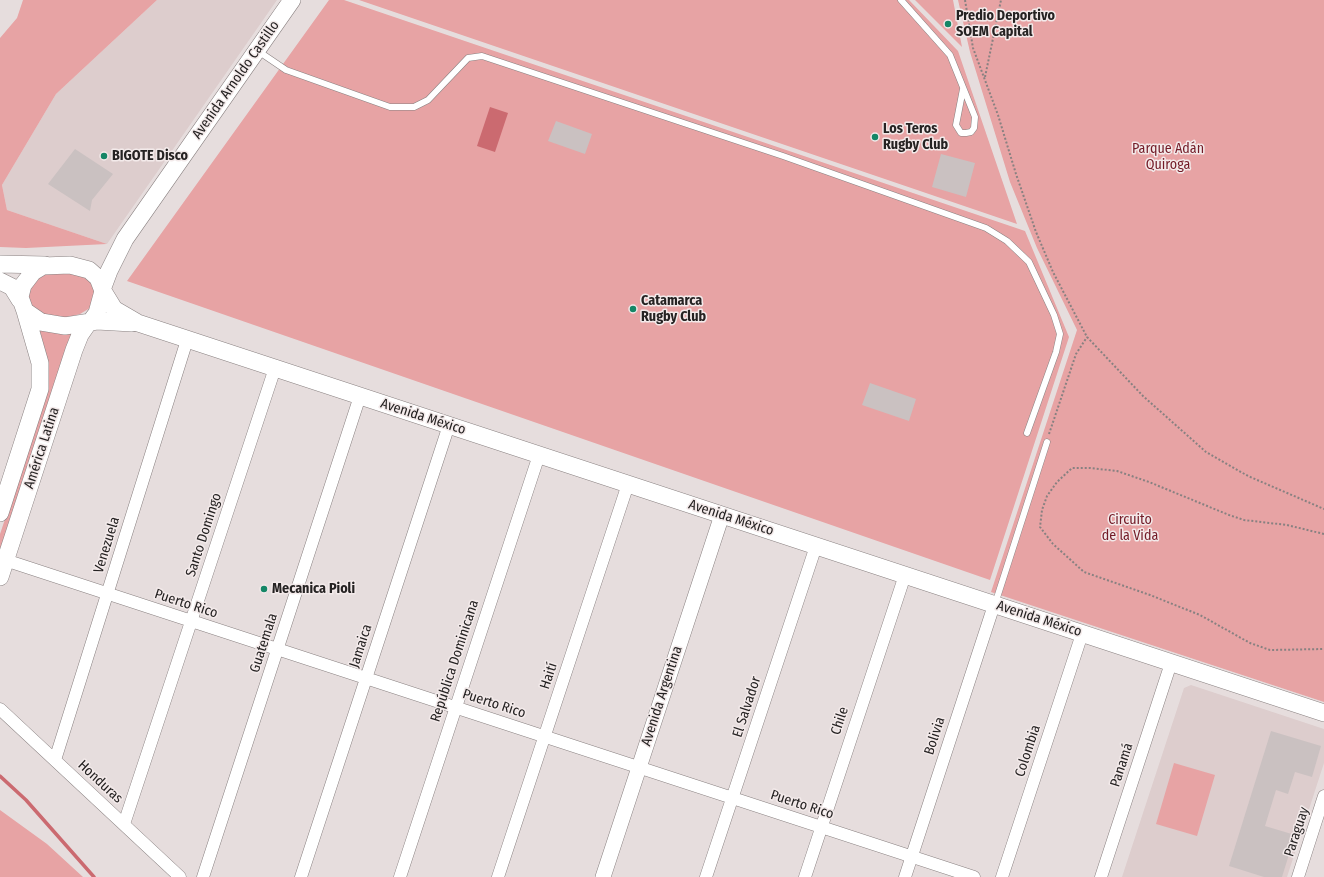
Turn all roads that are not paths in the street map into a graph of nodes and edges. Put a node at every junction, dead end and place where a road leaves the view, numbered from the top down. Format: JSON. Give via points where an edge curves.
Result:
{"nodes":[{"id":1,"x":292,"y":0,"type":"edge"},
{"id":2,"x":901,"y":0,"type":"edge"},
{"id":3,"x":257,"y":50,"type":"junction"},
{"id":4,"x":963,"y":89,"type":"junction"},
{"id":5,"x":125,"y":239,"type":"junction"},
{"id":6,"x":0,"y":264,"type":"edge"},
{"id":7,"x":52,"y":265,"type":"junction"},
{"id":8,"x":70,"y":265,"type":"junction"},
{"id":9,"x":0,"y":281,"type":"edge"},
{"id":10,"x":103,"y":289,"type":"junction"},
{"id":11,"x":22,"y":306,"type":"junction"},
{"id":12,"x":90,"y":322,"type":"junction"},
{"id":13,"x":138,"y":323,"type":"junction"},
{"id":14,"x":188,"y":340,"type":"junction"},
{"id":15,"x":274,"y":368,"type":"junction"},
{"id":16,"x":360,"y":396,"type":"junction"},
{"id":17,"x":449,"y":425,"type":"junction"},
{"id":18,"x":1027,"y":433,"type":"dead end"},
{"id":19,"x":1047,"y":442,"type":"road end"},
{"id":20,"x":539,"y":455,"type":"junction"},
{"id":21,"x":628,"y":484,"type":"junction"},
{"id":22,"x":0,"y":513,"type":"edge"},
{"id":23,"x":722,"y":515,"type":"junction"},
{"id":24,"x":816,"y":546,"type":"junction"},
{"id":25,"x":5,"y":560,"type":"junction"},
{"id":26,"x":905,"y":575,"type":"junction"},
{"id":27,"x":0,"y":577,"type":"edge"},
{"id":28,"x":107,"y":594,"type":"junction"},
{"id":29,"x":994,"y":605,"type":"junction"},
{"id":30,"x":191,"y":621,"type":"junction"},
{"id":31,"x":1082,"y":634,"type":"junction"},
{"id":32,"x":277,"y":649,"type":"junction"},
{"id":33,"x":1171,"y":663,"type":"junction"},
{"id":34,"x":366,"y":678,"type":"junction"},
{"id":35,"x":456,"y":707,"type":"junction"},
{"id":36,"x":0,"y":709,"type":"edge"},
{"id":37,"x":1324,"y":713,"type":"edge"},
{"id":38,"x":545,"y":736,"type":"junction"},
{"id":39,"x":55,"y":760,"type":"junction"},
{"id":40,"x":639,"y":767,"type":"junction"},
{"id":41,"x":1324,"y":796,"type":"edge"},
{"id":42,"x":732,"y":798,"type":"junction"},
{"id":43,"x":124,"y":824,"type":"junction"},
{"id":44,"x":821,"y":827,"type":"junction"},
{"id":45,"x":912,"y":857,"type":"junction"},
{"id":46,"x":180,"y":877,"type":"edge"},
{"id":47,"x":203,"y":877,"type":"edge"},
{"id":48,"x":301,"y":877,"type":"edge"},
{"id":49,"x":400,"y":877,"type":"edge"},
{"id":50,"x":498,"y":877,"type":"edge"},
{"id":51,"x":603,"y":877,"type":"edge"},
{"id":52,"x":706,"y":877,"type":"edge"},
{"id":53,"x":805,"y":877,"type":"edge"},
{"id":54,"x":905,"y":877,"type":"edge"},
{"id":55,"x":974,"y":877,"type":"edge"},
{"id":56,"x":1002,"y":877,"type":"edge"},
{"id":57,"x":1101,"y":877,"type":"edge"},
{"id":58,"x":1298,"y":877,"type":"edge"}],
"edges":[{"from":1,"to":3,"type":"main road","name":"Avenida Arnoldo Castillo"},
{"from":2,"to":4,"type":"lane","via":[[950,55]]},
{"from":3,"to":5,"type":"main road","name":"Avenida Arnoldo Castillo"},
{"from":3,"to":18,"type":"lane","via":[[286,70],[390,107],[414,107],[428,100],[468,58],[482,56],[783,156],[986,228],[1007,241],[1029,262],[1054,315],[1060,334]]},
{"from":4,"to":4,"type":"lane","via":[[956,125],[961,133],[966,133],[971,132],[976,122]]},
{"from":5,"to":8,"type":"main road","name":"Avenida Arnoldo Castillo","via":[[108,257],[100,261]]},
{"from":5,"to":10,"type":"main road","name":"Avenida Arnoldo Castillo"},
{"from":6,"to":7,"type":"main road"},
{"from":7,"to":8,"type":"main road"},
{"from":7,"to":11,"type":"main road","via":[[39,268],[30,275],[23,285]]},
{"from":8,"to":10,"type":"main road","via":[[94,274]]},
{"from":9,"to":11,"type":"main road","via":[[12,287]]},
{"from":10,"to":12,"type":"main road","via":[[97,313]]},
{"from":10,"to":13,"type":"main road","name":"Avenida México","via":[[114,309]]},
{"from":11,"to":12,"type":"main road","via":[[34,319],[49,325],[66,326]]},
{"from":11,"to":22,"type":"main road","name":"América Latina","via":[[40,363],[40,389]]},
{"from":12,"to":13,"type":"main road","name":"Avenida México","via":[[108,320]]},
{"from":12,"to":25,"type":"main road","name":"América Latina","via":[[80,335],[74,350]]},
{"from":13,"to":14,"type":"main road","name":"Avenida México"},
{"from":14,"to":15,"type":"main road","name":"Avenida México"},
{"from":14,"to":28,"type":"street","name":"Venezuela"},
{"from":15,"to":16,"type":"main road","name":"Avenida México"},
{"from":15,"to":30,"type":"street","name":"Santo Domingo"},
{"from":16,"to":17,"type":"main road","name":"Avenida México"},
{"from":16,"to":32,"type":"street","name":"Guatemala"},
{"from":17,"to":20,"type":"main road","name":"Avenida México"},
{"from":17,"to":34,"type":"street","name":"Jamaica"},
{"from":19,"to":29,"type":"lane"},
{"from":20,"to":21,"type":"main road","name":"Avenida México"},
{"from":20,"to":35,"type":"street","name":"República Dominicana"},
{"from":21,"to":23,"type":"main road","name":"Avenida México"},
{"from":21,"to":38,"type":"street","name":"Haití"},
{"from":23,"to":24,"type":"main road","name":"Avenida México"},
{"from":23,"to":40,"type":"street","name":"Avenida Argentina"},
{"from":24,"to":26,"type":"main road","name":"Avenida México"},
{"from":24,"to":42,"type":"street","name":"El Salvador"},
{"from":25,"to":27,"type":"main road","name":"América Latina"},
{"from":25,"to":28,"type":"street","name":"Puerto Rico"},
{"from":26,"to":29,"type":"main road","name":"Avenida México"},
{"from":26,"to":44,"type":"street","name":"Chile"},
{"from":28,"to":30,"type":"street","name":"Puerto Rico"},
{"from":28,"to":39,"type":"street","name":"Venezuela"},
{"from":29,"to":31,"type":"main road","name":"Avenida México"},
{"from":29,"to":45,"type":"street","name":"Bolivia"},
{"from":30,"to":32,"type":"street","name":"Puerto Rico"},
{"from":30,"to":43,"type":"street","name":"Santo Domingo"},
{"from":31,"to":33,"type":"main road","name":"Avenida México"},
{"from":31,"to":56,"type":"street","name":"Colombia"},
{"from":32,"to":34,"type":"street","name":"Puerto Rico"},
{"from":32,"to":47,"type":"street","name":"Guatemala"},
{"from":33,"to":37,"type":"main road","name":"Avenida México"},
{"from":33,"to":57,"type":"street","name":"Panamá"},
{"from":34,"to":35,"type":"street","name":"Puerto Rico"},
{"from":34,"to":48,"type":"street","name":"Jamaica"},
{"from":35,"to":38,"type":"street","name":"Puerto Rico"},
{"from":35,"to":49,"type":"street","name":"República Dominicana"},
{"from":36,"to":39,"type":"street","name":"Honduras"},
{"from":38,"to":40,"type":"street","name":"Puerto Rico"},
{"from":38,"to":50,"type":"street","name":"Haití"},
{"from":39,"to":43,"type":"street","name":"Honduras"},
{"from":40,"to":42,"type":"street","name":"Puerto Rico"},
{"from":40,"to":51,"type":"street","name":"Avenida Argentina"},
{"from":41,"to":58,"type":"street","name":"Paraguay"},
{"from":42,"to":44,"type":"street","name":"Puerto Rico"},
{"from":42,"to":52,"type":"street","name":"El Salvador"},
{"from":43,"to":46,"type":"street","name":"Honduras"},
{"from":44,"to":45,"type":"street","name":"Puerto Rico"},
{"from":44,"to":53,"type":"street","name":"Chile"},
{"from":45,"to":54,"type":"street","name":"Bolivia"},
{"from":45,"to":55,"type":"street","name":"Puerto Rico"}]}
